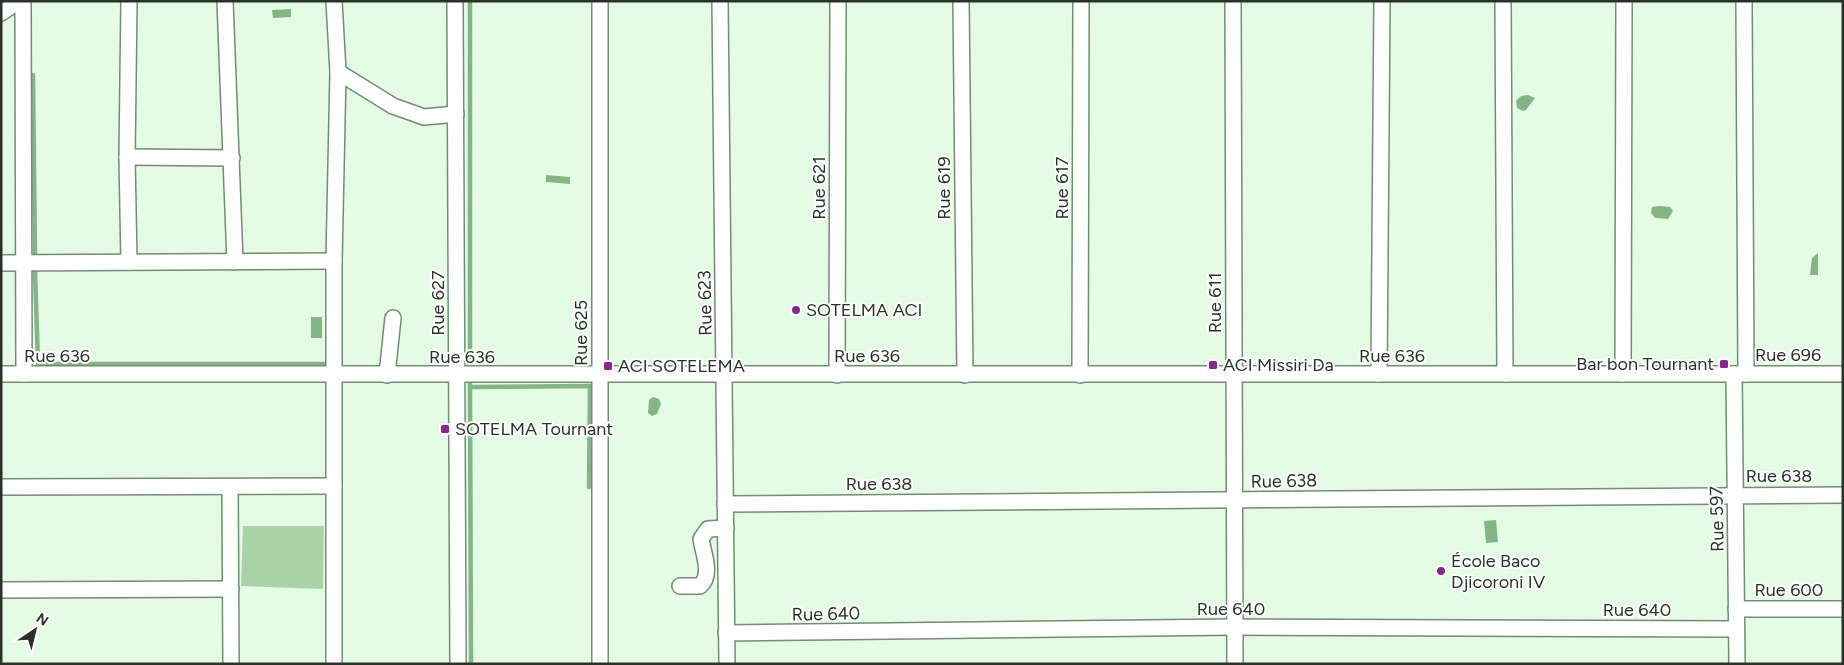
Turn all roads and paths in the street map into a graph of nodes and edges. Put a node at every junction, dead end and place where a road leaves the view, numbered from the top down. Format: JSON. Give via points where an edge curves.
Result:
{"nodes":[{"id":1,"x":21,"y":1,"type":"edge"},
{"id":2,"x":129,"y":1,"type":"edge"},
{"id":3,"x":225,"y":1,"type":"edge"},
{"id":4,"x":334,"y":1,"type":"edge"},
{"id":5,"x":456,"y":1,"type":"edge"},
{"id":6,"x":600,"y":1,"type":"edge"},
{"id":7,"x":720,"y":1,"type":"edge"},
{"id":8,"x":838,"y":1,"type":"edge"},
{"id":9,"x":961,"y":1,"type":"edge"},
{"id":10,"x":1082,"y":1,"type":"edge"},
{"id":11,"x":1233,"y":1,"type":"edge"},
{"id":12,"x":1382,"y":1,"type":"edge"},
{"id":13,"x":1503,"y":1,"type":"edge"},
{"id":14,"x":1624,"y":1,"type":"edge"},
{"id":15,"x":1744,"y":1,"type":"edge"},
{"id":16,"x":1,"y":14,"type":"edge"},
{"id":17,"x":338,"y":72,"type":"junction"},
{"id":18,"x":456,"y":114,"type":"junction"},
{"id":19,"x":127,"y":157,"type":"junction"},
{"id":20,"x":232,"y":158,"type":"junction"},
{"id":21,"x":334,"y":261,"type":"junction"},
{"id":22,"x":129,"y":262,"type":"junction"},
{"id":23,"x":235,"y":262,"type":"junction"},
{"id":24,"x":1,"y":263,"type":"edge"},
{"id":25,"x":24,"y":263,"type":"junction"},
{"id":26,"x":393,"y":318,"type":"dead end"},
{"id":27,"x":1,"y":374,"type":"edge"},
{"id":28,"x":24,"y":374,"type":"junction"},
{"id":29,"x":1379,"y":374,"type":"junction"},
{"id":30,"x":1505,"y":374,"type":"junction"},
{"id":31,"x":1623,"y":374,"type":"junction"},
{"id":32,"x":1740,"y":374,"type":"junction"},
{"id":33,"x":1843,"y":374,"type":"edge"},
{"id":34,"x":334,"y":375,"type":"junction"},
{"id":35,"x":387,"y":375,"type":"junction"},
{"id":36,"x":458,"y":375,"type":"junction"},
{"id":37,"x":600,"y":375,"type":"junction"},
{"id":38,"x":724,"y":375,"type":"junction"},
{"id":39,"x":837,"y":375,"type":"junction"},
{"id":40,"x":964,"y":375,"type":"junction"},
{"id":41,"x":1080,"y":375,"type":"junction"},
{"id":42,"x":1234,"y":375,"type":"junction"},
{"id":43,"x":334,"y":486,"type":"junction"},
{"id":44,"x":1,"y":487,"type":"edge"},
{"id":45,"x":230,"y":487,"type":"junction"},
{"id":46,"x":1843,"y":494,"type":"edge"},
{"id":47,"x":1735,"y":495,"type":"junction"},
{"id":48,"x":1234,"y":500,"type":"junction"},
{"id":49,"x":725,"y":504,"type":"junction"},
{"id":50,"x":726,"y":528,"type":"junction"},
{"id":51,"x":680,"y":586,"type":"dead end"},
{"id":52,"x":231,"y":589,"type":"junction"},
{"id":53,"x":1,"y":590,"type":"edge"},
{"id":54,"x":1736,"y":609,"type":"junction"},
{"id":55,"x":1843,"y":609,"type":"edge"},
{"id":56,"x":1235,"y":627,"type":"junction"},
{"id":57,"x":1736,"y":629,"type":"junction"},
{"id":58,"x":726,"y":634,"type":"junction"},
{"id":59,"x":231,"y":664,"type":"edge"},
{"id":60,"x":334,"y":664,"type":"edge"},
{"id":61,"x":458,"y":664,"type":"edge"},
{"id":62,"x":600,"y":664,"type":"edge"},
{"id":63,"x":727,"y":664,"type":"edge"},
{"id":64,"x":1235,"y":664,"type":"edge"},
{"id":65,"x":1738,"y":664,"type":"edge"}],
"edges":[{"from":1,"to":16,"type":"street"},
{"from":1,"to":25,"type":"street"},
{"from":2,"to":19,"type":"street"},
{"from":3,"to":20,"type":"street"},
{"from":4,"to":17,"type":"street"},
{"from":5,"to":18,"type":"street","name":"Rue 627"},
{"from":6,"to":37,"type":"street","name":"Rue 625"},
{"from":7,"to":38,"type":"street","name":"Rue 623"},
{"from":8,"to":39,"type":"street","name":"Rue 621"},
{"from":9,"to":40,"type":"street","name":"Rue 619"},
{"from":10,"to":41,"type":"street","name":"Rue 617"},
{"from":11,"to":42,"type":"street","name":"Rue 611"},
{"from":12,"to":29,"type":"street"},
{"from":13,"to":30,"type":"street"},
{"from":14,"to":31,"type":"street"},
{"from":15,"to":32,"type":"street","name":"Rue 597"},
{"from":17,"to":18,"type":"street","via":[[393,106],[409,112],[424,117]]},
{"from":17,"to":21,"type":"street"},
{"from":18,"to":36,"type":"street","name":"Rue 627"},
{"from":19,"to":20,"type":"street"},
{"from":19,"to":22,"type":"street"},
{"from":20,"to":23,"type":"street"},
{"from":21,"to":23,"type":"street"},
{"from":21,"to":34,"type":"street"},
{"from":22,"to":23,"type":"street"},
{"from":22,"to":25,"type":"street"},
{"from":24,"to":25,"type":"street"},
{"from":25,"to":28,"type":"street"},
{"from":26,"to":35,"type":"street"},
{"from":27,"to":28,"type":"street","name":"Rue 636"},
{"from":28,"to":34,"type":"street","name":"Rue 636"},
{"from":29,"to":30,"type":"street","name":"Rue 636"},
{"from":29,"to":42,"type":"street","name":"Rue 636"},
{"from":30,"to":31,"type":"street","name":"Rue 636"},
{"from":31,"to":32,"type":"street","name":"Rue 636"},
{"from":32,"to":33,"type":"street","name":"Rue 696"},
{"from":32,"to":47,"type":"street","name":"Rue 597"},
{"from":34,"to":35,"type":"street","name":"Rue 636"},
{"from":34,"to":43,"type":"street"},
{"from":35,"to":36,"type":"street","name":"Rue 636"},
{"from":36,"to":37,"type":"street","name":"Rue 636"},
{"from":36,"to":61,"type":"street","name":"Rue 627"},
{"from":37,"to":38,"type":"street","name":"Rue 636"},
{"from":37,"to":62,"type":"street","name":"Rue 625"},
{"from":38,"to":39,"type":"street","name":"Rue 636"},
{"from":38,"to":49,"type":"street","name":"Rue 623"},
{"from":39,"to":40,"type":"street","name":"Rue 636"},
{"from":40,"to":41,"type":"street","name":"Rue 636"},
{"from":41,"to":42,"type":"street","name":"Rue 636"},
{"from":42,"to":48,"type":"street","name":"Rue 611"},
{"from":43,"to":45,"type":"street"},
{"from":43,"to":60,"type":"street"},
{"from":44,"to":45,"type":"street"},
{"from":45,"to":52,"type":"street"},
{"from":46,"to":47,"type":"street","name":"Rue 638"},
{"from":47,"to":48,"type":"street","name":"Rue 638"},
{"from":47,"to":54,"type":"street","name":"Rue 597"},
{"from":48,"to":49,"type":"street","name":"Rue 638"},
{"from":48,"to":56,"type":"street","name":"Rue 611"},
{"from":49,"to":50,"type":"street","name":"Rue 623"},
{"from":50,"to":51,"type":"street","via":[[708,529],[701,538],[707,575],[705,582],[700,586]]},
{"from":50,"to":58,"type":"street","name":"Rue 623"},
{"from":52,"to":53,"type":"street"},
{"from":52,"to":59,"type":"street"},
{"from":54,"to":55,"type":"street","name":"Rue 600"},
{"from":54,"to":57,"type":"street","name":"Rue 597"},
{"from":56,"to":57,"type":"street","name":"Rue 640"},
{"from":56,"to":58,"type":"street","name":"Rue 640"},
{"from":56,"to":64,"type":"street","name":"Rue 611"},
{"from":57,"to":65,"type":"street","name":"Rue 597"},
{"from":58,"to":63,"type":"street","name":"Rue 623"}]}
